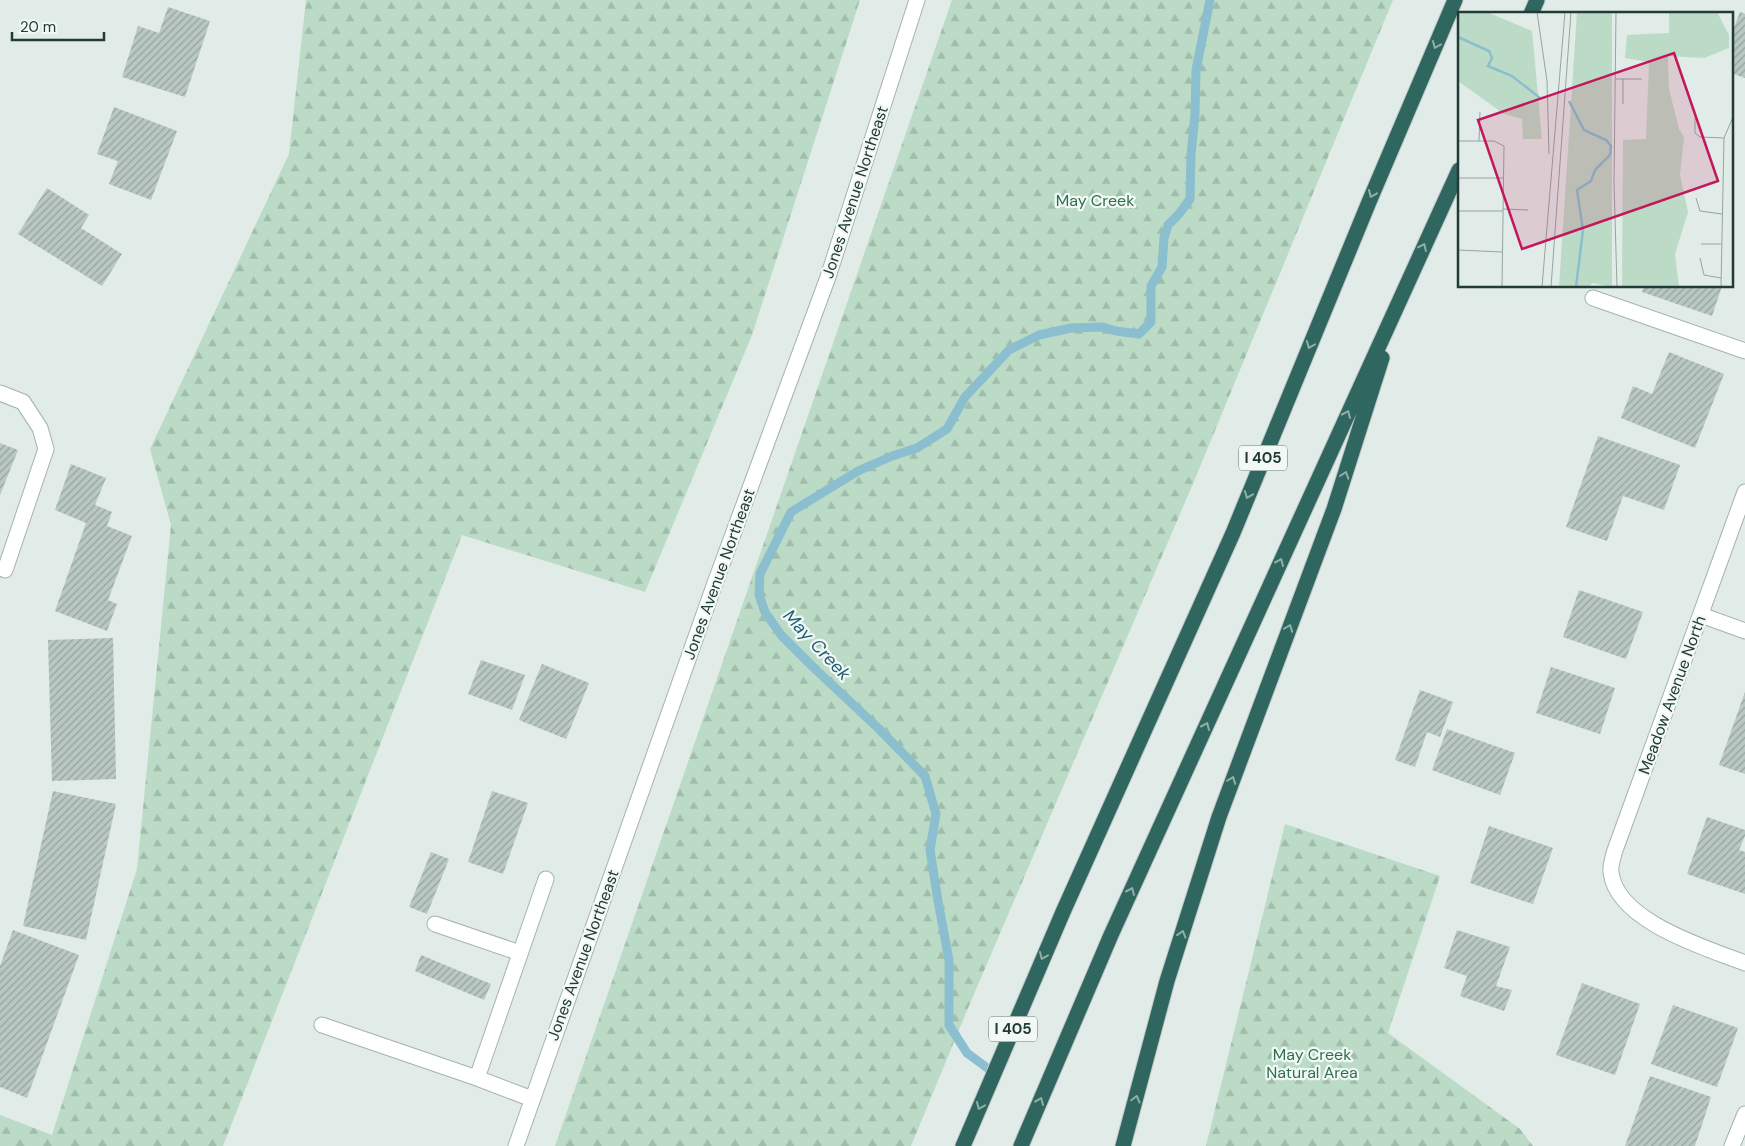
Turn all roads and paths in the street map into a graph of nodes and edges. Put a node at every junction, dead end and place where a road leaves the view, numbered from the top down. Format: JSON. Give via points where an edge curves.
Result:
{"nodes":[{"id":1,"x":917,"y":0,"type":"edge"},
{"id":2,"x":1454,"y":0,"type":"edge"},
{"id":3,"x":1537,"y":0,"type":"edge"},
{"id":4,"x":1532,"y":12,"type":"edge"},
{"id":5,"x":1458,"y":172,"type":"edge"},
{"id":6,"x":1403,"y":292,"type":"junction"},
{"id":7,"x":1593,"y":298,"type":"dead end"},
{"id":8,"x":1745,"y":352,"type":"edge"},
{"id":9,"x":0,"y":393,"type":"edge"},
{"id":10,"x":1745,"y":492,"type":"edge"},
{"id":11,"x":5,"y":570,"type":"dead end"},
{"id":12,"x":1701,"y":615,"type":"junction"},
{"id":13,"x":1745,"y":631,"type":"edge"},
{"id":14,"x":546,"y":879,"type":"dead end"},
{"id":15,"x":435,"y":924,"type":"dead end"},
{"id":16,"x":520,"y":953,"type":"junction"},
{"id":17,"x":1745,"y":963,"type":"edge"},
{"id":18,"x":322,"y":1025,"type":"dead end"},
{"id":19,"x":477,"y":1078,"type":"junction"},
{"id":20,"x":532,"y":1099,"type":"junction"},
{"id":21,"x":1745,"y":1114,"type":"edge"},
{"id":22,"x":516,"y":1146,"type":"edge"},
{"id":23,"x":963,"y":1146,"type":"edge"},
{"id":24,"x":1021,"y":1146,"type":"edge"},
{"id":25,"x":1123,"y":1146,"type":"edge"},
{"id":26,"x":1732,"y":1146,"type":"edge"}],
"edges":[{"from":1,"to":20,"type":"street","name":"Jones Avenue Northeast","via":[[828,277]]},
{"from":2,"to":23,"type":"highway","number":"I 405","one_way":true,"via":[[1232,533],[1062,912]]},
{"from":3,"to":4,"type":"highway"},
{"from":6,"to":5,"type":"highway","one_way":true},
{"from":24,"to":6,"type":"highway","one_way":true,"via":[[1111,935]]},
{"from":25,"to":6,"type":"highway","one_way":true,"via":[[1167,981],[1218,817],[1334,509]]},
{"from":7,"to":8,"type":"street"},
{"from":9,"to":11,"type":"street","via":[[23,402],[40,428],[46,449]]},
{"from":10,"to":12,"type":"street","name":"Meadow Avenue North"},
{"from":12,"to":13,"type":"street"},
{"from":12,"to":17,"type":"street","name":"Meadow Avenue North","via":[[1610,870],[1622,897],[1654,924]]},
{"from":14,"to":16,"type":"street"},
{"from":15,"to":16,"type":"street"},
{"from":16,"to":19,"type":"street"},
{"from":18,"to":19,"type":"street"},
{"from":19,"to":20,"type":"street"},
{"from":20,"to":22,"type":"street","name":"Jones Avenue Northeast"},
{"from":21,"to":26,"type":"street"}]}
